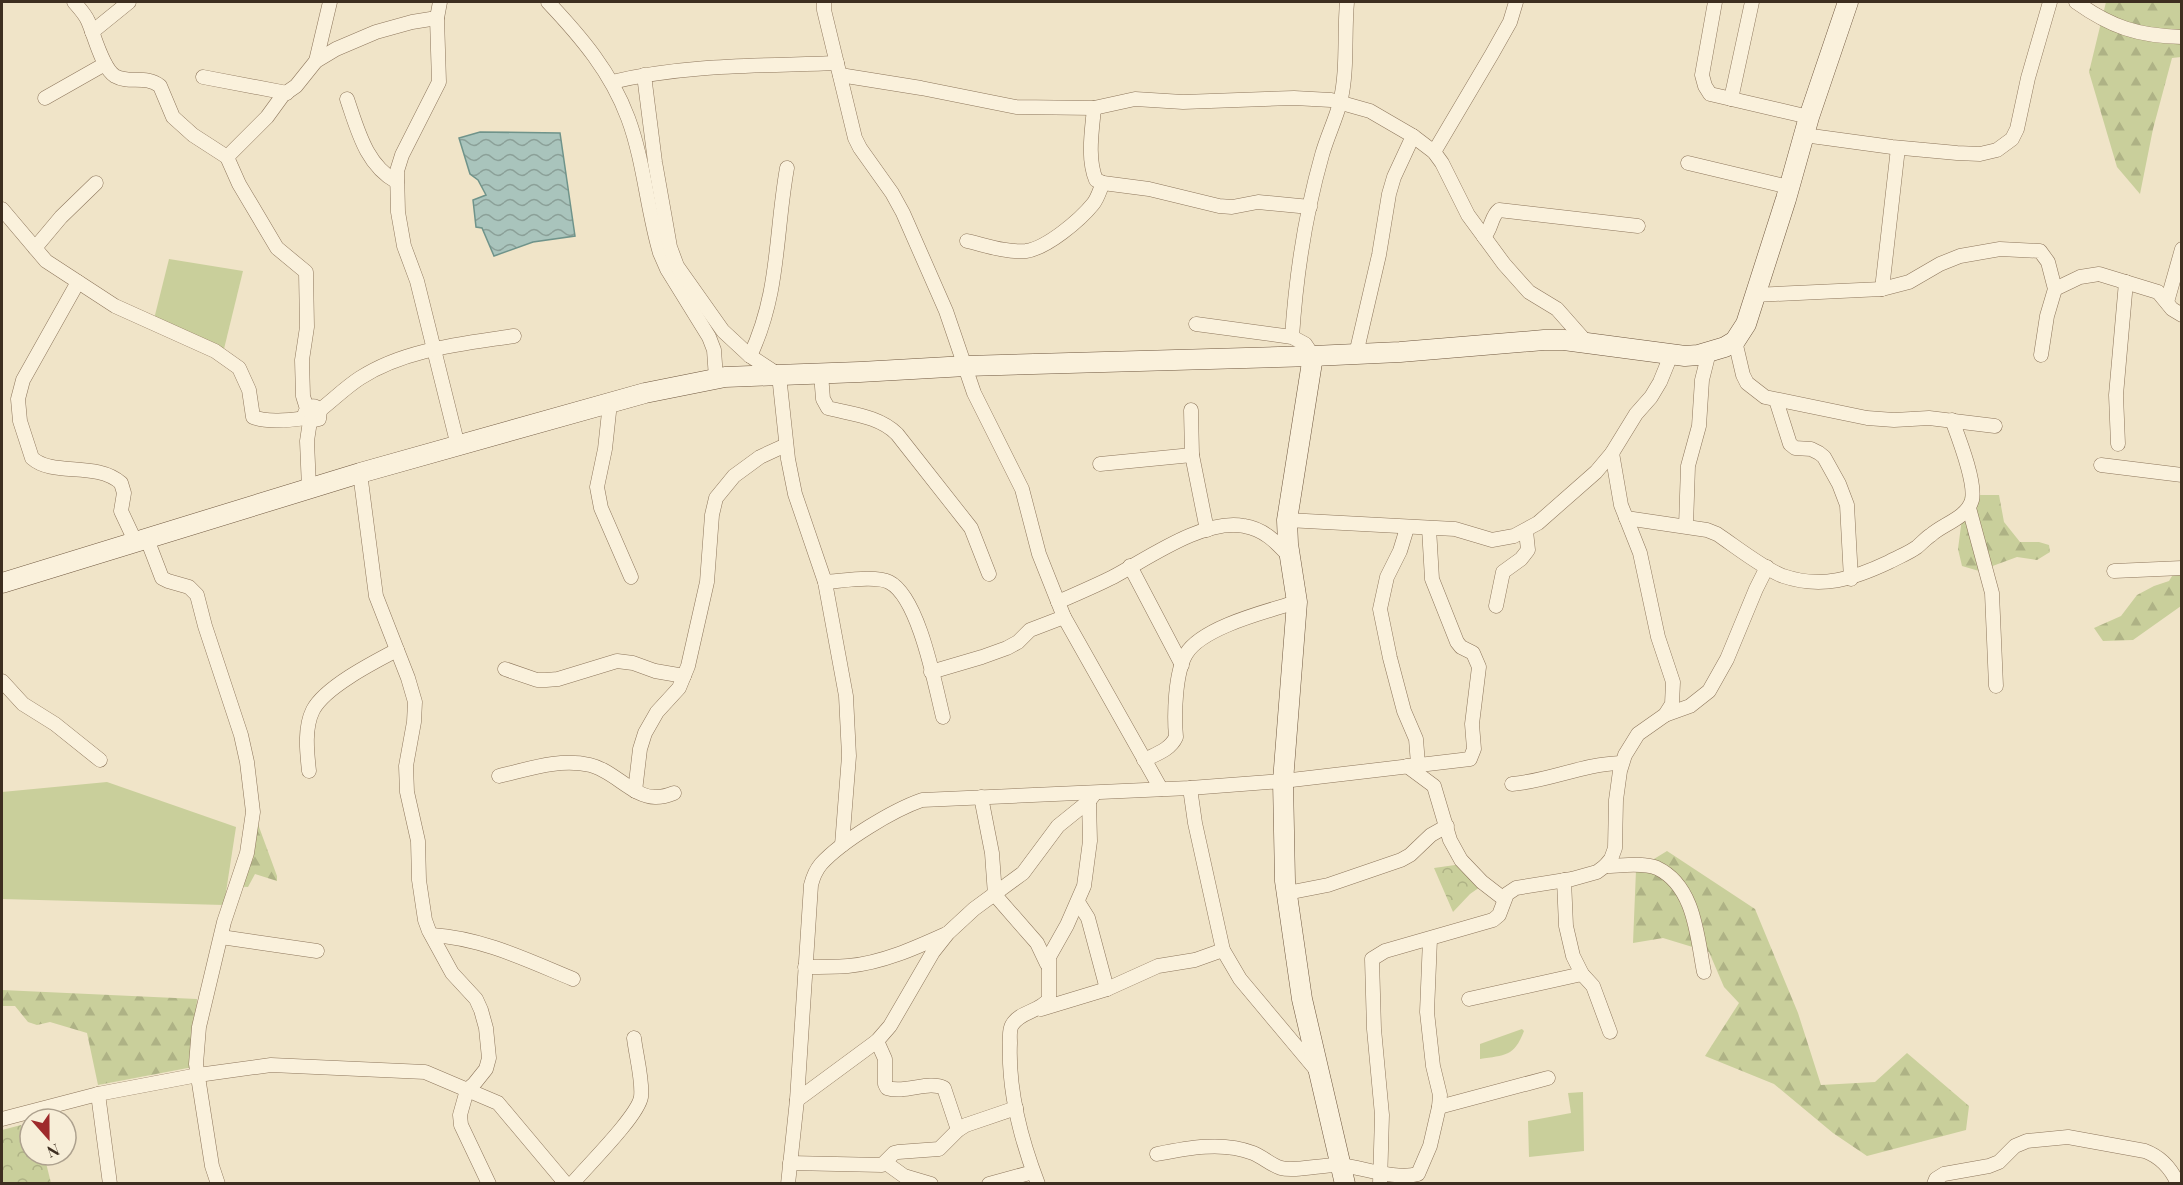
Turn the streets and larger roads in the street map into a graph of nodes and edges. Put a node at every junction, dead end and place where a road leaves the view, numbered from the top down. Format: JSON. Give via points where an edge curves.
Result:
{"nodes":[{"id":1,"x":74,"y":2,"type":"edge"},
{"id":2,"x":129,"y":2,"type":"edge"},
{"id":3,"x":330,"y":2,"type":"edge"},
{"id":4,"x":440,"y":2,"type":"edge"},
{"id":5,"x":548,"y":2,"type":"edge"},
{"id":6,"x":824,"y":2,"type":"edge"},
{"id":7,"x":1347,"y":2,"type":"edge"},
{"id":8,"x":1515,"y":2,"type":"edge"},
{"id":9,"x":1715,"y":2,"type":"edge"},
{"id":10,"x":1752,"y":2,"type":"edge"},
{"id":11,"x":1848,"y":2,"type":"edge"},
{"id":12,"x":2050,"y":2,"type":"edge"},
{"id":13,"x":2076,"y":2,"type":"edge"},
{"id":14,"x":437,"y":18,"type":"junction"},
{"id":15,"x":92,"y":32,"type":"junction"},
{"id":16,"x":2181,"y":37,"type":"edge"},
{"id":17,"x":316,"y":61,"type":"junction"},
{"id":18,"x":105,"y":64,"type":"junction"},
{"id":19,"x":839,"y":69,"type":"junction"},
{"id":20,"x":639,"y":75,"type":"junction"},
{"id":21,"x":203,"y":77,"type":"dead end"},
{"id":22,"x":614,"y":81,"type":"junction"},
{"id":23,"x":287,"y":93,"type":"junction"},
{"id":24,"x":45,"y":98,"type":"dead end"},
{"id":25,"x":347,"y":99,"type":"dead end"},
{"id":26,"x":1731,"y":99,"type":"junction"},
{"id":27,"x":1340,"y":102,"type":"junction"},
{"id":28,"x":1094,"y":108,"type":"junction"},
{"id":29,"x":1806,"y":126,"type":"junction"},
{"id":30,"x":1413,"y":136,"type":"junction"},
{"id":31,"x":1898,"y":148,"type":"junction"},
{"id":32,"x":1434,"y":152,"type":"junction"},
{"id":33,"x":227,"y":156,"type":"junction"},
{"id":34,"x":1688,"y":163,"type":"dead end"},
{"id":35,"x":787,"y":168,"type":"dead end"},
{"id":36,"x":397,"y":182,"type":"junction"},
{"id":37,"x":96,"y":183,"type":"dead end"},
{"id":38,"x":1103,"y":183,"type":"junction"},
{"id":39,"x":1789,"y":187,"type":"junction"},
{"id":40,"x":1310,"y":207,"type":"junction"},
{"id":41,"x":2,"y":209,"type":"edge"},
{"id":42,"x":1638,"y":226,"type":"dead end"},
{"id":43,"x":1484,"y":237,"type":"junction"},
{"id":44,"x":967,"y":241,"type":"dead end"},
{"id":45,"x":35,"y":248,"type":"junction"},
{"id":46,"x":2181,"y":249,"type":"edge"},
{"id":47,"x":78,"y":282,"type":"junction"},
{"id":48,"x":2126,"y":282,"type":"junction"},
{"id":49,"x":1882,"y":289,"type":"junction"},
{"id":50,"x":2055,"y":289,"type":"junction"},
{"id":51,"x":1754,"y":295,"type":"junction"},
{"id":52,"x":2167,"y":302,"type":"junction"},
{"id":53,"x":2181,"y":315,"type":"edge"},
{"id":54,"x":1196,"y":324,"type":"dead end"},
{"id":55,"x":514,"y":336,"type":"dead end"},
{"id":56,"x":1292,"y":337,"type":"junction"},
{"id":57,"x":1735,"y":341,"type":"junction"},
{"id":58,"x":1587,"y":343,"type":"junction"},
{"id":59,"x":434,"y":349,"type":"junction"},
{"id":60,"x":1709,"y":352,"type":"junction"},
{"id":61,"x":1356,"y":354,"type":"junction"},
{"id":62,"x":1671,"y":355,"type":"junction"},
{"id":63,"x":2041,"y":355,"type":"dead end"},
{"id":64,"x":750,"y":356,"type":"junction"},
{"id":65,"x":1313,"y":356,"type":"junction"},
{"id":66,"x":966,"y":366,"type":"junction"},
{"id":67,"x":820,"y":374,"type":"junction"},
{"id":68,"x":778,"y":375,"type":"junction"},
{"id":69,"x":716,"y":378,"type":"junction"},
{"id":70,"x":1776,"y":400,"type":"junction"},
{"id":71,"x":610,"y":404,"type":"junction"},
{"id":72,"x":1191,"y":410,"type":"dead end"},
{"id":73,"x":311,"y":414,"type":"junction"},
{"id":74,"x":1952,"y":420,"type":"junction"},
{"id":75,"x":1995,"y":426,"type":"dead end"},
{"id":76,"x":2118,"y":444,"type":"dead end"},
{"id":77,"x":786,"y":445,"type":"junction"},
{"id":78,"x":458,"y":446,"type":"junction"},
{"id":79,"x":1612,"y":453,"type":"junction"},
{"id":80,"x":1192,"y":455,"type":"junction"},
{"id":81,"x":1100,"y":464,"type":"dead end"},
{"id":82,"x":2101,"y":465,"type":"dead end"},
{"id":83,"x":360,"y":473,"type":"junction"},
{"id":84,"x":2181,"y":476,"type":"edge"},
{"id":85,"x":309,"y":488,"type":"junction"},
{"id":86,"x":1969,"y":508,"type":"junction"},
{"id":87,"x":1626,"y":518,"type":"junction"},
{"id":88,"x":1287,"y":520,"type":"junction"},
{"id":89,"x":1686,"y":526,"type":"junction"},
{"id":90,"x":1407,"y":528,"type":"junction"},
{"id":91,"x":1429,"y":528,"type":"junction"},
{"id":92,"x":1207,"y":530,"type":"junction"},
{"id":93,"x":1526,"y":531,"type":"junction"},
{"id":94,"x":142,"y":541,"type":"junction"},
{"id":95,"x":1289,"y":556,"type":"junction"},
{"id":96,"x":1130,"y":566,"type":"junction"},
{"id":97,"x":1767,"y":567,"type":"junction"},
{"id":98,"x":2181,"y":568,"type":"edge"},
{"id":99,"x":2114,"y":571,"type":"dead end"},
{"id":100,"x":989,"y":574,"type":"dead end"},
{"id":101,"x":631,"y":577,"type":"dead end"},
{"id":102,"x":1851,"y":579,"type":"junction"},
{"id":103,"x":825,"y":582,"type":"junction"},
{"id":104,"x":2,"y":583,"type":"edge"},
{"id":105,"x":1058,"y":602,"type":"junction"},
{"id":106,"x":1297,"y":602,"type":"junction"},
{"id":107,"x":1496,"y":606,"type":"dead end"},
{"id":108,"x":1064,"y":617,"type":"junction"},
{"id":109,"x":397,"y":650,"type":"junction"},
{"id":110,"x":1182,"y":665,"type":"junction"},
{"id":111,"x":505,"y":669,"type":"dead end"},
{"id":112,"x":931,"y":672,"type":"junction"},
{"id":113,"x":684,"y":676,"type":"junction"},
{"id":114,"x":2,"y":681,"type":"edge"},
{"id":115,"x":1995,"y":686,"type":"dead end"},
{"id":116,"x":1665,"y":715,"type":"junction"},
{"id":117,"x":944,"y":717,"type":"dead end"},
{"id":118,"x":100,"y":760,"type":"dead end"},
{"id":119,"x":1144,"y":760,"type":"junction"},
{"id":120,"x":1621,"y":763,"type":"junction"},
{"id":121,"x":1412,"y":765,"type":"junction"},
{"id":122,"x":309,"y":771,"type":"dead end"},
{"id":123,"x":499,"y":776,"type":"dead end"},
{"id":124,"x":1283,"y":781,"type":"junction"},
{"id":125,"x":1512,"y":784,"type":"dead end"},
{"id":126,"x":1190,"y":788,"type":"junction"},
{"id":127,"x":1161,"y":789,"type":"junction"},
{"id":128,"x":635,"y":791,"type":"junction"},
{"id":129,"x":674,"y":793,"type":"dead end"},
{"id":130,"x":981,"y":796,"type":"junction"},
{"id":131,"x":1092,"y":797,"type":"junction"},
{"id":132,"x":1447,"y":826,"type":"junction"},
{"id":133,"x":842,"y":845,"type":"junction"},
{"id":134,"x":1605,"y":866,"type":"junction"},
{"id":135,"x":1564,"y":880,"type":"junction"},
{"id":136,"x":1287,"y":893,"type":"junction"},
{"id":137,"x":995,"y":895,"type":"junction"},
{"id":138,"x":1504,"y":899,"type":"junction"},
{"id":139,"x":1078,"y":902,"type":"junction"},
{"id":140,"x":948,"y":933,"type":"junction"},
{"id":141,"x":432,"y":935,"type":"junction"},
{"id":142,"x":221,"y":937,"type":"junction"},
{"id":143,"x":1430,"y":939,"type":"junction"},
{"id":144,"x":1223,"y":950,"type":"junction"},
{"id":145,"x":317,"y":951,"type":"dead end"},
{"id":146,"x":1047,"y":964,"type":"junction"},
{"id":147,"x":805,"y":968,"type":"junction"},
{"id":148,"x":1704,"y":972,"type":"dead end"},
{"id":149,"x":1582,"y":974,"type":"junction"},
{"id":150,"x":573,"y":979,"type":"dead end"},
{"id":151,"x":1107,"y":988,"type":"junction"},
{"id":152,"x":1469,"y":999,"type":"dead end"},
{"id":153,"x":1039,"y":1010,"type":"junction"},
{"id":154,"x":1610,"y":1032,"type":"dead end"},
{"id":155,"x":634,"y":1038,"type":"dead end"},
{"id":156,"x":877,"y":1041,"type":"junction"},
{"id":157,"x":198,"y":1074,"type":"junction"},
{"id":158,"x":1320,"y":1074,"type":"junction"},
{"id":159,"x":1548,"y":1078,"type":"dead end"},
{"id":160,"x":467,"y":1090,"type":"junction"},
{"id":161,"x":98,"y":1094,"type":"junction"},
{"id":162,"x":797,"y":1100,"type":"junction"},
{"id":163,"x":1439,"y":1107,"type":"junction"},
{"id":164,"x":1016,"y":1108,"type":"junction"},
{"id":165,"x":2,"y":1119,"type":"edge"},
{"id":166,"x":958,"y":1130,"type":"junction"},
{"id":167,"x":1157,"y":1154,"type":"dead end"},
{"id":168,"x":790,"y":1163,"type":"junction"},
{"id":169,"x":886,"y":1163,"type":"junction"},
{"id":170,"x":1343,"y":1174,"type":"edge"},
{"id":171,"x":1036,"y":1178,"type":"edge"},
{"id":172,"x":1381,"y":1178,"type":"edge"},
{"id":173,"x":111,"y":1184,"type":"edge"},
{"id":174,"x":218,"y":1184,"type":"edge"},
{"id":175,"x":489,"y":1184,"type":"edge"},
{"id":176,"x":566,"y":1184,"type":"edge"},
{"id":177,"x":572,"y":1184,"type":"edge"},
{"id":178,"x":788,"y":1184,"type":"edge"},
{"id":179,"x":931,"y":1184,"type":"edge"},
{"id":180,"x":989,"y":1184,"type":"edge"},
{"id":181,"x":1934,"y":1184,"type":"edge"},
{"id":182,"x":2178,"y":1184,"type":"edge"}],
"edges":[{"from":1,"to":15,"type":"street"},
{"from":2,"to":15,"type":"street"},
{"from":3,"to":17,"type":"street"},
{"from":4,"to":14,"type":"street"},
{"from":5,"to":22,"type":"street"},
{"from":6,"to":19,"type":"street"},
{"from":7,"to":27,"type":"street"},
{"from":8,"to":32,"type":"street","via":[[1510,22]]},
{"from":9,"to":26,"type":"street","via":[[1702,75],[1710,94]]},
{"from":10,"to":26,"type":"street"},
{"from":11,"to":29,"type":"street"},
{"from":12,"to":31,"type":"street","via":[[2012,139],[1997,150],[1980,154]]},
{"from":13,"to":16,"type":"street","via":[[2138,34]]},
{"from":14,"to":17,"type":"street","via":[[376,32]]},
{"from":14,"to":36,"type":"street","via":[[439,82],[402,155]]},
{"from":15,"to":18,"type":"street"},
{"from":17,"to":23,"type":"street"},
{"from":18,"to":24,"type":"street"},
{"from":18,"to":33,"type":"street","via":[[115,76],[154,81],[173,117]]},
{"from":19,"to":20,"type":"street"},
{"from":19,"to":28,"type":"street","via":[[1016,107]]},
{"from":19,"to":66,"type":"street","via":[[855,138],[903,213]]},
{"from":20,"to":22,"type":"street"},
{"from":20,"to":64,"type":"street","via":[[670,247],[677,266],[723,331]]},
{"from":21,"to":23,"type":"street"},
{"from":22,"to":69,"type":"street","via":[[635,142],[660,253],[709,337]]},
{"from":23,"to":33,"type":"street"},
{"from":25,"to":36,"type":"street","via":[[371,158]]},
{"from":26,"to":29,"type":"street"},
{"from":27,"to":28,"type":"street","via":[[1294,98],[1183,102],[1135,99]]},
{"from":27,"to":30,"type":"street","via":[[1370,111]]},
{"from":27,"to":40,"type":"street","via":[[1322,153]]},
{"from":28,"to":38,"type":"street","via":[[1094,174]]},
{"from":29,"to":31,"type":"street"},
{"from":29,"to":39,"type":"street"},
{"from":30,"to":32,"type":"street"},
{"from":30,"to":61,"type":"street","via":[[1389,194],[1380,255]]},
{"from":31,"to":49,"type":"street"},
{"from":32,"to":43,"type":"street"},
{"from":33,"to":73,"type":"street","via":[[251,207],[277,248],[306,272],[303,396]]},
{"from":34,"to":39,"type":"street"},
{"from":35,"to":64,"type":"street","via":[[773,284],[765,320]]},
{"from":36,"to":59,"type":"street","via":[[404,246]]},
{"from":37,"to":45,"type":"street"},
{"from":38,"to":40,"type":"street","via":[[1149,189],[1219,206],[1267,202]]},
{"from":38,"to":44,"type":"street","via":[[1095,202],[1083,214],[1035,249],[1004,249]]},
{"from":39,"to":51,"type":"street"},
{"from":40,"to":56,"type":"street","via":[[1296,278]]},
{"from":41,"to":45,"type":"street"},
{"from":42,"to":43,"type":"street","via":[[1499,210]]},
{"from":43,"to":58,"type":"street","via":[[1520,284],[1557,309]]},
{"from":45,"to":47,"type":"street","via":[[46,261]]},
{"from":46,"to":52,"type":"street"},
{"from":47,"to":73,"type":"street","via":[[115,306],[227,358],[244,377],[253,417],[292,420]]},
{"from":47,"to":94,"type":"street","via":[[23,380],[18,399],[20,421],[36,462],[104,473],[121,483],[121,511]]},
{"from":48,"to":50,"type":"street","via":[[2087,274]]},
{"from":48,"to":52,"type":"street","via":[[2158,292]]},
{"from":48,"to":76,"type":"street","via":[[2116,395]]},
{"from":49,"to":50,"type":"street","via":[[1909,282],[1960,256],[2027,249],[2045,254]]},
{"from":49,"to":51,"type":"street"},
{"from":50,"to":63,"type":"street"},
{"from":51,"to":57,"type":"street","via":[[1746,324]]},
{"from":52,"to":53,"type":"street"},
{"from":54,"to":56,"type":"street"},
{"from":55,"to":59,"type":"street"},
{"from":56,"to":65,"type":"street","via":[[1305,344]]},
{"from":57,"to":60,"type":"street"},
{"from":57,"to":70,"type":"street","via":[[1747,383]]},
{"from":58,"to":61,"type":"street","via":[[1544,340]]},
{"from":58,"to":62,"type":"street"},
{"from":59,"to":73,"type":"street","via":[[407,356],[360,378]]},
{"from":59,"to":78,"type":"street"},
{"from":60,"to":62,"type":"street"},
{"from":60,"to":89,"type":"street","via":[[1702,380],[1699,426],[1688,466]]},
{"from":61,"to":65,"type":"street"},
{"from":62,"to":79,"type":"street","via":[[1660,382]]},
{"from":64,"to":68,"type":"street"},
{"from":65,"to":66,"type":"street"},
{"from":65,"to":88,"type":"street"},
{"from":66,"to":67,"type":"street"},
{"from":66,"to":105,"type":"street","via":[[974,393],[1022,489],[1039,554]]},
{"from":67,"to":68,"type":"street"},
{"from":67,"to":100,"type":"street","via":[[828,408],[880,422],[897,434],[971,528]]},
{"from":68,"to":69,"type":"street"},
{"from":68,"to":77,"type":"street"},
{"from":69,"to":71,"type":"street"},
{"from":70,"to":74,"type":"street","via":[[1868,418]]},
{"from":70,"to":102,"type":"street","via":[[1790,444],[1824,457],[1844,495]]},
{"from":71,"to":78,"type":"street"},
{"from":71,"to":101,"type":"street","via":[[597,488],[601,508]]},
{"from":72,"to":80,"type":"street"},
{"from":73,"to":85,"type":"street","via":[[307,441]]},
{"from":74,"to":75,"type":"street"},
{"from":74,"to":86,"type":"street","via":[[1972,490]]},
{"from":77,"to":103,"type":"street","via":[[799,509]]},
{"from":77,"to":113,"type":"street","via":[[760,456],[734,476],[716,498],[706,592]]},
{"from":78,"to":83,"type":"street"},
{"from":79,"to":87,"type":"street"},
{"from":79,"to":93,"type":"street","via":[[1596,472]]},
{"from":80,"to":81,"type":"street"},
{"from":80,"to":92,"type":"street"},
{"from":82,"to":84,"type":"street"},
{"from":83,"to":85,"type":"street"},
{"from":83,"to":109,"type":"street","via":[[376,596]]},
{"from":85,"to":94,"type":"street"},
{"from":86,"to":102,"type":"street","via":[[1916,548]]},
{"from":86,"to":115,"type":"street","via":[[1992,593]]},
{"from":87,"to":89,"type":"street"},
{"from":87,"to":116,"type":"street","via":[[1641,553],[1658,637],[1673,682],[1672,704]]},
{"from":88,"to":90,"type":"street"},
{"from":88,"to":95,"type":"street"},
{"from":89,"to":97,"type":"street","via":[[1717,534]]},
{"from":90,"to":91,"type":"street"},
{"from":90,"to":121,"type":"street","via":[[1387,577],[1380,609],[1404,711],[1416,739]]},
{"from":91,"to":93,"type":"street","via":[[1455,529],[1492,540]]},
{"from":91,"to":121,"type":"street","via":[[1432,579],[1457,642],[1473,653],[1479,667],[1473,709],[1474,749],[1473,756],[1462,760]]},
{"from":92,"to":95,"type":"street","via":[[1233,524],[1255,529],[1273,538]]},
{"from":92,"to":96,"type":"street"},
{"from":93,"to":107,"type":"street","via":[[1528,550],[1503,572]]},
{"from":94,"to":104,"type":"street"},
{"from":94,"to":142,"type":"street","via":[[162,578],[189,587],[198,595],[247,762],[253,812],[247,854]]},
{"from":95,"to":106,"type":"street"},
{"from":96,"to":105,"type":"street"},
{"from":96,"to":110,"type":"street"},
{"from":97,"to":102,"type":"street","via":[[1797,579]]},
{"from":97,"to":116,"type":"street","via":[[1716,681],[1698,702]]},
{"from":98,"to":99,"type":"street"},
{"from":103,"to":112,"type":"street","via":[[874,579],[888,581],[898,588],[911,607]]},
{"from":103,"to":133,"type":"street","via":[[846,696],[849,756]]},
{"from":105,"to":108,"type":"street"},
{"from":106,"to":110,"type":"street","via":[[1206,636],[1186,655]]},
{"from":106,"to":124,"type":"street"},
{"from":108,"to":112,"type":"street","via":[[1030,630],[1007,648]]},
{"from":108,"to":119,"type":"street"},
{"from":109,"to":122,"type":"street","via":[[352,675],[316,705],[308,725]]},
{"from":109,"to":141,"type":"street","via":[[415,702],[406,766],[407,792],[418,842],[423,910]]},
{"from":110,"to":119,"type":"street","via":[[1174,704],[1176,737],[1169,747]]},
{"from":111,"to":113,"type":"street","via":[[546,680],[617,661]]},
{"from":112,"to":117,"type":"street"},
{"from":113,"to":128,"type":"street","via":[[645,733]]},
{"from":114,"to":118,"type":"street","via":[[23,704]]},
{"from":116,"to":120,"type":"street","via":[[1638,734]]},
{"from":119,"to":127,"type":"street"},
{"from":120,"to":125,"type":"street"},
{"from":120,"to":134,"type":"street","via":[[1615,812],[1617,837]]},
{"from":121,"to":124,"type":"street"},
{"from":121,"to":132,"type":"street","via":[[1434,786]]},
{"from":123,"to":128,"type":"street","via":[[558,762],[587,764],[602,768]]},
{"from":124,"to":126,"type":"street"},
{"from":124,"to":136,"type":"street"},
{"from":126,"to":127,"type":"street"},
{"from":126,"to":144,"type":"street"},
{"from":127,"to":131,"type":"street"},
{"from":128,"to":129,"type":"street","via":[[652,797]]},
{"from":130,"to":131,"type":"street"},
{"from":130,"to":133,"type":"street","via":[[922,800]]},
{"from":130,"to":137,"type":"street"},
{"from":131,"to":137,"type":"street","via":[[1058,826],[1023,873]]},
{"from":131,"to":139,"type":"street","via":[[1088,860]]},
{"from":132,"to":136,"type":"street","via":[[1401,860],[1334,884]]},
{"from":132,"to":138,"type":"street","via":[[1461,860]]},
{"from":133,"to":147,"type":"street","via":[[821,864],[813,879]]},
{"from":134,"to":135,"type":"street"},
{"from":134,"to":148,"type":"street","via":[[1657,868],[1680,888],[1693,916]]},
{"from":135,"to":138,"type":"street","via":[[1516,888]]},
{"from":135,"to":149,"type":"street","via":[[1566,926]]},
{"from":136,"to":158,"type":"street","via":[[1298,974]]},
{"from":137,"to":140,"type":"street"},
{"from":137,"to":146,"type":"street","via":[[1037,943]]},
{"from":138,"to":143,"type":"street","via":[[1493,920]]},
{"from":139,"to":146,"type":"street"},
{"from":139,"to":151,"type":"street","via":[[1088,918]]},
{"from":140,"to":147,"type":"street","via":[[870,962]]},
{"from":140,"to":156,"type":"street"},
{"from":141,"to":150,"type":"street","via":[[495,947]]},
{"from":141,"to":160,"type":"street","via":[[452,973],[476,999],[486,1028],[486,1069]]},
{"from":142,"to":145,"type":"street"},
{"from":142,"to":157,"type":"street","via":[[199,1027]]},
{"from":143,"to":163,"type":"street","via":[[1427,1012]]},
{"from":143,"to":172,"type":"street","via":[[1385,951],[1371,962],[1382,1114]]},
{"from":144,"to":151,"type":"street","via":[[1195,960],[1158,966]]},
{"from":144,"to":158,"type":"street","via":[[1240,979]]},
{"from":146,"to":153,"type":"street","via":[[1049,999]]},
{"from":147,"to":162,"type":"street"},
{"from":149,"to":152,"type":"street"},
{"from":149,"to":154,"type":"street","via":[[1593,986]]},
{"from":151,"to":153,"type":"street"},
{"from":153,"to":164,"type":"street","via":[[1018,1018],[1011,1028],[1010,1081]]},
{"from":155,"to":177,"type":"street","via":[[640,1102],[621,1130]]},
{"from":156,"to":162,"type":"street"},
{"from":156,"to":166,"type":"street","via":[[885,1059],[887,1088],[941,1086]]},
{"from":157,"to":160,"type":"street","via":[[271,1065],[424,1072]]},
{"from":157,"to":161,"type":"street"},
{"from":157,"to":174,"type":"street"},
{"from":158,"to":170,"type":"street"},
{"from":159,"to":163,"type":"street"},
{"from":160,"to":175,"type":"street","via":[[461,1125]]},
{"from":160,"to":176,"type":"street","via":[[498,1103]]},
{"from":161,"to":165,"type":"street"},
{"from":161,"to":173,"type":"street"},
{"from":162,"to":168,"type":"street"},
{"from":163,"to":172,"type":"street","via":[[1430,1146],[1418,1174]]},
{"from":164,"to":166,"type":"street"},
{"from":164,"to":171,"type":"street"},
{"from":166,"to":169,"type":"street","via":[[939,1149],[898,1152]]},
{"from":167,"to":170,"type":"street","via":[[1189,1147],[1225,1148],[1254,1153],[1281,1168],[1322,1165]]},
{"from":168,"to":169,"type":"street"},
{"from":168,"to":178,"type":"street"},
{"from":169,"to":179,"type":"street","via":[[904,1176]]},
{"from":170,"to":172,"type":"street"},
{"from":171,"to":180,"type":"street"},
{"from":181,"to":182,"type":"street","via":[[1944,1174],[1999,1162],[2020,1143],[2068,1137],[2156,1155],[2169,1167]]}]}
